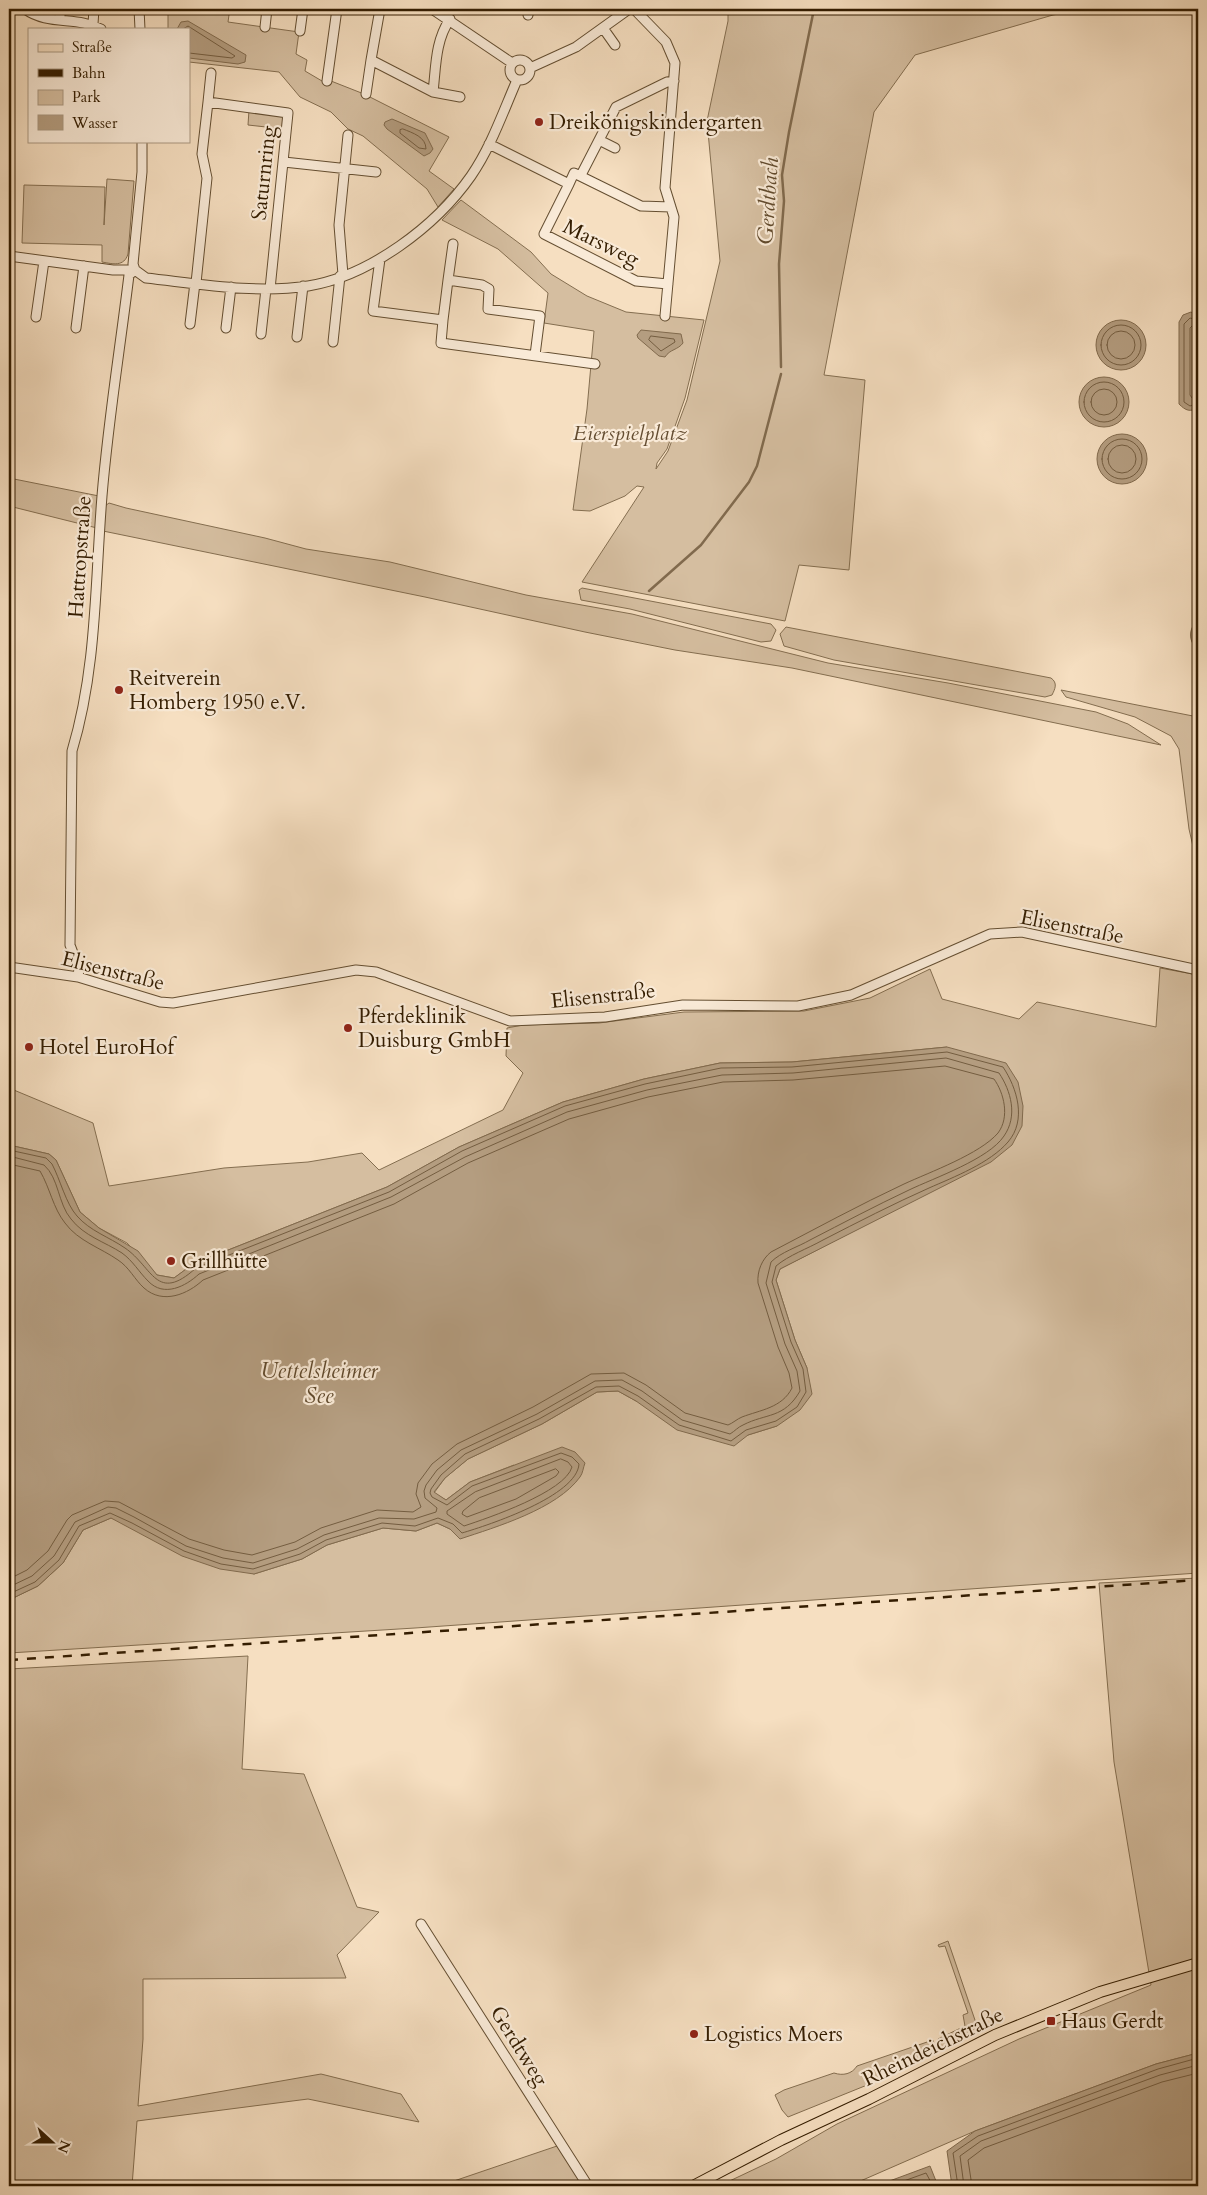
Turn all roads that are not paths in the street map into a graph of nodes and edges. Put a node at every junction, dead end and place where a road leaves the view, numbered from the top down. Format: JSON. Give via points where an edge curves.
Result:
{"nodes":[{"id":1,"x":25,"y":9,"type":"edge"},
{"id":2,"x":60,"y":9,"type":"edge"},
{"id":3,"x":94,"y":9,"type":"edge"},
{"id":4,"x":139,"y":9,"type":"edge"},
{"id":5,"x":268,"y":9,"type":"edge"},
{"id":6,"x":303,"y":9,"type":"edge"},
{"id":7,"x":337,"y":9,"type":"edge"},
{"id":8,"x":380,"y":9,"type":"edge"},
{"id":9,"x":433,"y":9,"type":"edge"},
{"id":10,"x":629,"y":9,"type":"edge"},
{"id":11,"x":634,"y":9,"type":"edge"},
{"id":12,"x":450,"y":19,"type":"junction"},
{"id":13,"x":60,"y":20,"type":"junction"},
{"id":14,"x":93,"y":24,"type":"junction"},
{"id":15,"x":265,"y":27,"type":"dead end"},
{"id":16,"x":99,"y":28,"type":"edge"},
{"id":17,"x":140,"y":28,"type":"edge"},
{"id":18,"x":603,"y":28,"type":"junction"},
{"id":19,"x":300,"y":31,"type":"dead end"},
{"id":20,"x":614,"y":45,"type":"dead end"},
{"id":21,"x":371,"y":60,"type":"junction"},
{"id":22,"x":512,"y":63,"type":"junction"},
{"id":23,"x":530,"y":68,"type":"junction"},
{"id":24,"x":211,"y":73,"type":"dead end"},
{"id":25,"x":516,"y":80,"type":"junction"},
{"id":26,"x":327,"y":81,"type":"dead end"},
{"id":27,"x":674,"y":82,"type":"junction"},
{"id":28,"x":433,"y":92,"type":"junction"},
{"id":29,"x":366,"y":94,"type":"dead end"},
{"id":30,"x":460,"y":97,"type":"dead end"},
{"id":31,"x":208,"y":102,"type":"junction"},
{"id":32,"x":348,"y":135,"type":"dead end"},
{"id":33,"x":599,"y":140,"type":"junction"},
{"id":34,"x":142,"y":142,"type":"edge"},
{"id":35,"x":489,"y":144,"type":"junction"},
{"id":36,"x":614,"y":148,"type":"dead end"},
{"id":37,"x":284,"y":162,"type":"junction"},
{"id":38,"x":344,"y":169,"type":"junction"},
{"id":39,"x":376,"y":172,"type":"dead end"},
{"id":40,"x":581,"y":175,"type":"junction"},
{"id":41,"x":569,"y":184,"type":"junction"},
{"id":42,"x":671,"y":207,"type":"junction"},
{"id":43,"x":452,"y":244,"type":"dead end"},
{"id":44,"x":9,"y":256,"type":"edge"},
{"id":45,"x":380,"y":259,"type":"junction"},
{"id":46,"x":44,"y":261,"type":"junction"},
{"id":47,"x":84,"y":266,"type":"junction"},
{"id":48,"x":135,"y":270,"type":"junction"},
{"id":49,"x":342,"y":275,"type":"junction"},
{"id":50,"x":448,"y":280,"type":"junction"},
{"id":51,"x":195,"y":283,"type":"junction"},
{"id":52,"x":668,"y":284,"type":"junction"},
{"id":53,"x":303,"y":286,"type":"junction"},
{"id":54,"x":231,"y":287,"type":"junction"},
{"id":55,"x":268,"y":288,"type":"junction"},
{"id":56,"x":666,"y":316,"type":"dead end"},
{"id":57,"x":36,"y":317,"type":"dead end"},
{"id":58,"x":443,"y":320,"type":"junction"},
{"id":59,"x":190,"y":324,"type":"dead end"},
{"id":60,"x":76,"y":328,"type":"dead end"},
{"id":61,"x":226,"y":328,"type":"dead end"},
{"id":62,"x":261,"y":334,"type":"dead end"},
{"id":63,"x":297,"y":337,"type":"dead end"},
{"id":64,"x":333,"y":342,"type":"dead end"},
{"id":65,"x":535,"y":355,"type":"junction"},
{"id":66,"x":595,"y":364,"type":"dead end"},
{"id":67,"x":9,"y":967,"type":"edge"},
{"id":68,"x":1198,"y":970,"type":"edge"},
{"id":69,"x":78,"y":978,"type":"junction"},
{"id":70,"x":421,"y":1924,"type":"dead end"},
{"id":71,"x":1198,"y":1963,"type":"edge"},
{"id":72,"x":588,"y":2186,"type":"edge"},
{"id":73,"x":693,"y":2186,"type":"edge"}],
"edges":[{"from":1,"to":13,"type":"street","via":[[43,19]]},
{"from":2,"to":13,"type":"street"},
{"from":3,"to":14,"type":"street"},
{"from":4,"to":17,"type":"street"},
{"from":5,"to":15,"type":"street"},
{"from":6,"to":19,"type":"street"},
{"from":7,"to":26,"type":"street"},
{"from":8,"to":21,"type":"street"},
{"from":9,"to":12,"type":"street"},
{"from":10,"to":18,"type":"street"},
{"from":11,"to":27,"type":"street","via":[[670,48],[675,63]]},
{"from":12,"to":22,"type":"street"},
{"from":12,"to":28,"type":"street","via":[[438,43]]},
{"from":13,"to":14,"type":"street"},
{"from":14,"to":16,"type":"street"},
{"from":18,"to":20,"type":"street"},
{"from":18,"to":23,"type":"street","via":[[576,47]]},
{"from":21,"to":28,"type":"street"},
{"from":21,"to":29,"type":"street"},
{"from":22,"to":23,"type":"street","via":[[522,60]]},
{"from":22,"to":25,"type":"street","via":[[510,73]]},
{"from":23,"to":25,"type":"street","via":[[525,79]]},
{"from":24,"to":31,"type":"street"},
{"from":25,"to":35,"type":"street"},
{"from":27,"to":33,"type":"street","via":[[667,82],[616,107]]},
{"from":27,"to":42,"type":"street","via":[[665,188]]},
{"from":28,"to":30,"type":"street"},
{"from":31,"to":37,"type":"street","name":"Saturnring","via":[[288,113]]},
{"from":31,"to":51,"type":"street","via":[[202,154],[207,178]]},
{"from":32,"to":38,"type":"street"},
{"from":33,"to":36,"type":"street"},
{"from":33,"to":40,"type":"street"},
{"from":34,"to":48,"type":"street","name":"Hattropstraße"},
{"from":35,"to":41,"type":"street"},
{"from":35,"to":45,"type":"street","via":[[471,176],[446,207],[417,234]]},
{"from":37,"to":38,"type":"street"},
{"from":37,"to":55,"type":"street","name":"Saturnring"},
{"from":38,"to":39,"type":"street"},
{"from":38,"to":49,"type":"street","via":[[339,225]]},
{"from":40,"to":41,"type":"street","via":[[574,173]]},
{"from":40,"to":42,"type":"street","via":[[641,206]]},
{"from":41,"to":52,"type":"street","name":"Marsweg","via":[[544,234],[636,281]]},
{"from":42,"to":52,"type":"street","via":[[674,218]]},
{"from":43,"to":50,"type":"street"},
{"from":44,"to":46,"type":"street"},
{"from":45,"to":49,"type":"street"},
{"from":45,"to":58,"type":"street","via":[[373,311]]},
{"from":46,"to":47,"type":"street"},
{"from":46,"to":57,"type":"street"},
{"from":47,"to":48,"type":"street"},
{"from":47,"to":60,"type":"street"},
{"from":48,"to":51,"type":"street","via":[[146,278]]},
{"from":48,"to":69,"type":"street","name":"Hattropstraße","via":[[129,275],[108,426],[90,663],[80,725],[72,751],[70,945]]},
{"from":49,"to":53,"type":"street"},
{"from":49,"to":64,"type":"street"},
{"from":50,"to":58,"type":"street"},
{"from":50,"to":65,"type":"street","via":[[489,289],[488,309],[540,316]]},
{"from":51,"to":54,"type":"street"},
{"from":51,"to":59,"type":"street"},
{"from":52,"to":56,"type":"street"},
{"from":53,"to":55,"type":"street"},
{"from":53,"to":63,"type":"street"},
{"from":54,"to":55,"type":"street"},
{"from":54,"to":61,"type":"street"},
{"from":55,"to":62,"type":"street","name":"Saturnring"},
{"from":58,"to":65,"type":"street","via":[[441,343]]},
{"from":65,"to":66,"type":"street"},
{"from":67,"to":69,"type":"street","name":"Elisenstraße"},
{"from":68,"to":69,"type":"street","name":"Elisenstraße","via":[[1022,932],[1005,932],[982,938],[851,995],[814,1004],[683,1005],[604,1017],[510,1021],[365,970],[174,1004]]},
{"from":70,"to":72,"type":"street","name":"Gerdtweg"},
{"from":71,"to":73,"type":"main road","name":"Rheindeichstraße","via":[[1100,1992],[1035,2017]]}]}
